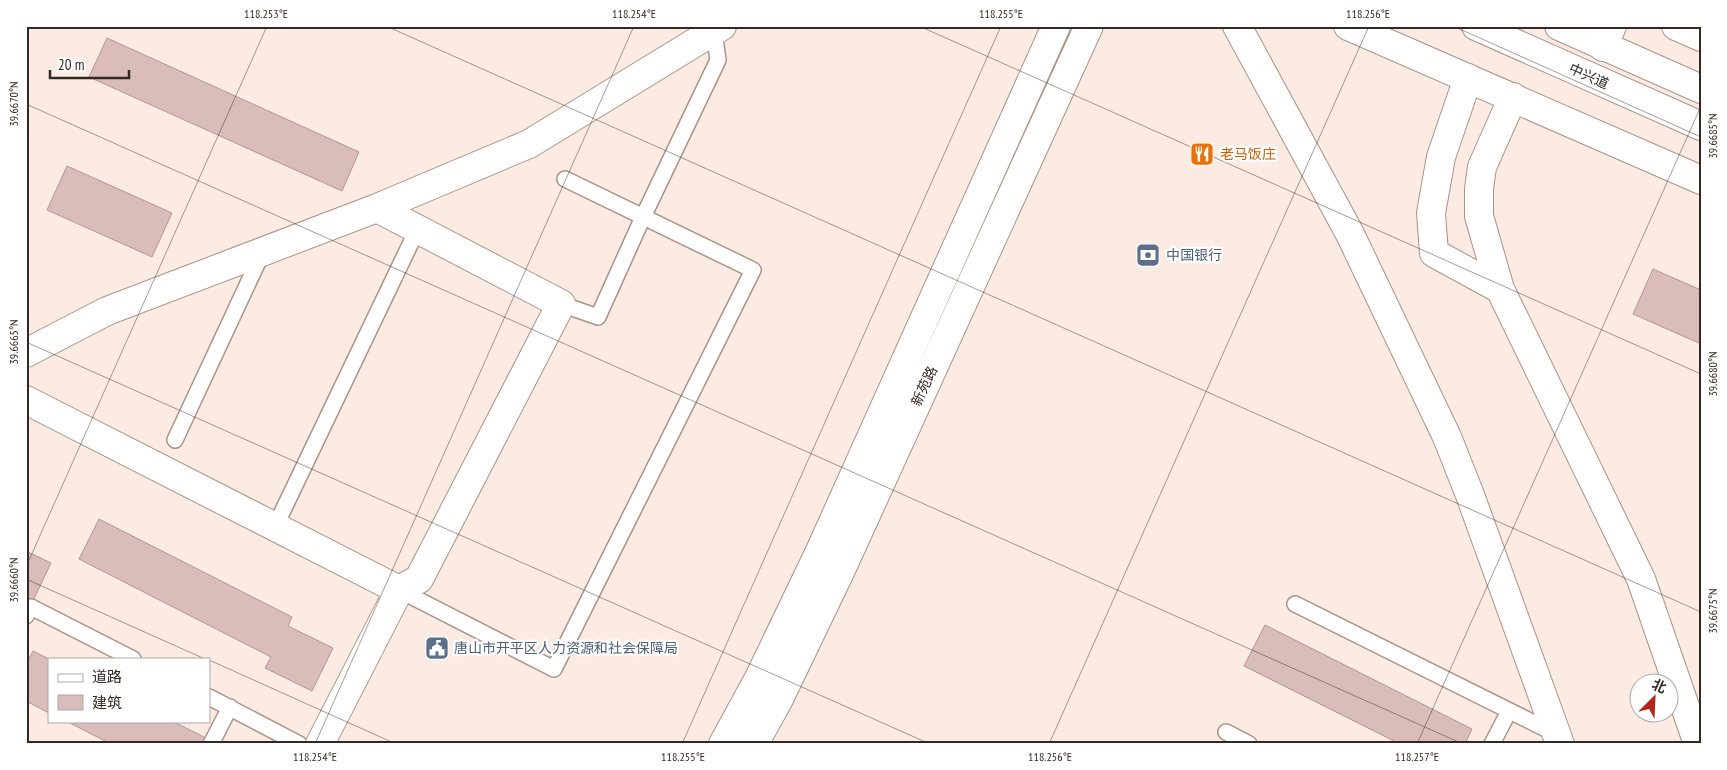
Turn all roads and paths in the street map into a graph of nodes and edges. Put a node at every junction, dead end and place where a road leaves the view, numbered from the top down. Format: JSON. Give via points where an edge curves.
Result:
{"nodes":[{"id":1,"x":1056,"y":26,"type":"edge"},
{"id":2,"x":1089,"y":26,"type":"edge"},
{"id":3,"x":1237,"y":26,"type":"edge"},
{"id":4,"x":1348,"y":26,"type":"edge"},
{"id":5,"x":1476,"y":26,"type":"edge"},
{"id":6,"x":1559,"y":26,"type":"edge"},
{"id":7,"x":1676,"y":26,"type":"edge"},
{"id":8,"x":718,"y":29,"type":"edge"},
{"id":9,"x":1608,"y":36,"type":"edge"},
{"id":10,"x":1701,"y":37,"type":"edge"},
{"id":11,"x":1468,"y":78,"type":"junction"},
{"id":12,"x":1701,"y":89,"type":"edge"},
{"id":13,"x":1513,"y":97,"type":"junction"},
{"id":14,"x":1701,"y":126,"type":"edge"},
{"id":15,"x":565,"y":179,"type":"dead end"},
{"id":16,"x":1701,"y":180,"type":"edge"},
{"id":17,"x":377,"y":208,"type":"junction"},
{"id":18,"x":643,"y":217,"type":"junction"},
{"id":19,"x":417,"y":230,"type":"junction"},
{"id":20,"x":263,"y":251,"type":"junction"},
{"id":21,"x":1500,"y":289,"type":"junction"},
{"id":22,"x":561,"y":304,"type":"junction"},
{"id":23,"x":26,"y":352,"type":"edge"},
{"id":24,"x":26,"y":400,"type":"edge"},
{"id":25,"x":175,"y":440,"type":"dead end"},
{"id":26,"x":275,"y":527,"type":"junction"},
{"id":27,"x":399,"y":590,"type":"junction"},
{"id":28,"x":1295,"y":604,"type":"dead end"},
{"id":29,"x":28,"y":610,"type":"edge"},
{"id":30,"x":131,"y":658,"type":"edge"},
{"id":31,"x":210,"y":697,"type":"edge"},
{"id":32,"x":230,"y":707,"type":"junction"},
{"id":33,"x":1509,"y":711,"type":"junction"},
{"id":34,"x":1226,"y":732,"type":"dead end"},
{"id":35,"x":1559,"y":739,"type":"edge"},
{"id":36,"x":212,"y":744,"type":"edge"},
{"id":37,"x":299,"y":744,"type":"edge"},
{"id":38,"x":320,"y":744,"type":"edge"},
{"id":39,"x":724,"y":744,"type":"edge"},
{"id":40,"x":754,"y":744,"type":"edge"},
{"id":41,"x":1250,"y":744,"type":"edge"},
{"id":42,"x":1492,"y":744,"type":"edge"},
{"id":43,"x":1698,"y":744,"type":"edge"}],
"edges":[{"from":1,"to":39,"type":"street","name":"新苑路","via":[[820,551]]},
{"from":2,"to":40,"type":"street","name":"新苑路","via":[[840,572]]},
{"from":3,"to":35,"type":"street","via":[[1350,234],[1447,437]]},
{"from":4,"to":11,"type":"street"},
{"from":5,"to":14,"type":"street","name":"中兴道"},
{"from":6,"to":9,"type":"street"},
{"from":7,"to":10,"type":"street"},
{"from":8,"to":17,"type":"street","via":[[529,144]]},
{"from":8,"to":18,"type":"lane","via":[[718,60]]},
{"from":9,"to":12,"type":"street"},
{"from":11,"to":13,"type":"street"},
{"from":11,"to":21,"type":"street","via":[[1441,157],[1431,213],[1434,253]]},
{"from":13,"to":16,"type":"street"},
{"from":13,"to":21,"type":"street","via":[[1482,167],[1479,189],[1479,216]]},
{"from":15,"to":18,"type":"lane"},
{"from":17,"to":19,"type":"street"},
{"from":17,"to":20,"type":"street"},
{"from":18,"to":22,"type":"lane","via":[[598,317]]},
{"from":18,"to":27,"type":"lane","via":[[753,270],[554,670]]},
{"from":19,"to":22,"type":"street"},
{"from":19,"to":26,"type":"lane"},
{"from":20,"to":23,"type":"street","via":[[106,311]]},
{"from":20,"to":25,"type":"lane"},
{"from":21,"to":43,"type":"street","via":[[1640,579]]},
{"from":22,"to":27,"type":"street","via":[[419,578]]},
{"from":24,"to":26,"type":"street"},
{"from":26,"to":27,"type":"street"},
{"from":27,"to":38,"type":"street"},
{"from":28,"to":33,"type":"lane"},
{"from":29,"to":30,"type":"lane"},
{"from":31,"to":32,"type":"lane"},
{"from":32,"to":36,"type":"lane"},
{"from":32,"to":37,"type":"lane"},
{"from":33,"to":35,"type":"lane"},
{"from":33,"to":42,"type":"lane"},
{"from":34,"to":41,"type":"lane"}]}
